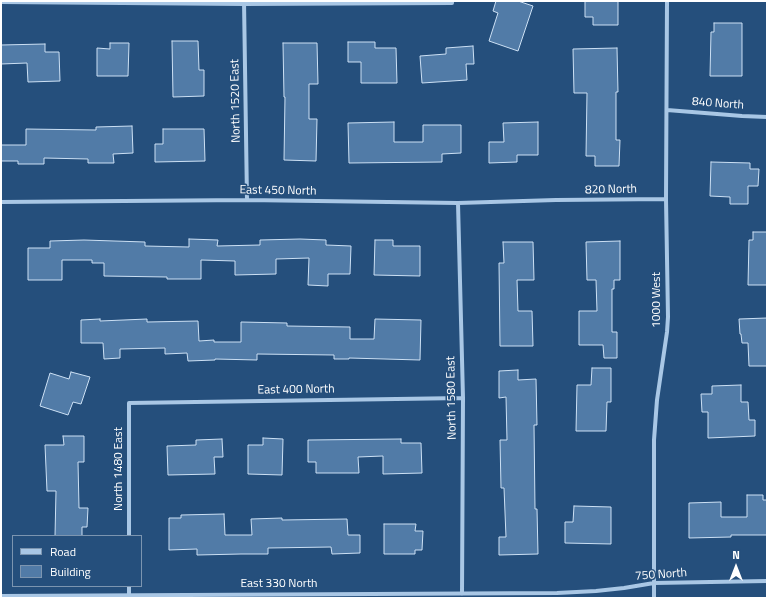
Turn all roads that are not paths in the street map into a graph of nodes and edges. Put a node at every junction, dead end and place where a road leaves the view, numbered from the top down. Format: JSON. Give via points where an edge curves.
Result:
{"nodes":[{"id":1,"x":667,"y":1,"type":"edge"},
{"id":2,"x":1,"y":2,"type":"edge"},
{"id":3,"x":34,"y":2,"type":"edge"},
{"id":4,"x":244,"y":2,"type":"edge"},
{"id":5,"x":452,"y":2,"type":"edge"},
{"id":6,"x":667,"y":110,"type":"junction"},
{"id":7,"x":767,"y":117,"type":"edge"},
{"id":8,"x":666,"y":199,"type":"junction"},
{"id":9,"x":247,"y":200,"type":"junction"},
{"id":10,"x":556,"y":200,"type":"joint"},
{"id":11,"x":1,"y":202,"type":"edge"},
{"id":12,"x":458,"y":203,"type":"junction"},
{"id":13,"x":463,"y":398,"type":"junction"},
{"id":14,"x":129,"y":403,"type":"joint"},
{"id":15,"x":129,"y":535,"type":"edge"},
{"id":16,"x":767,"y":581,"type":"edge"},
{"id":17,"x":654,"y":582,"type":"junction"},
{"id":18,"x":129,"y":587,"type":"edge"},
{"id":19,"x":557,"y":592,"type":"joint"},
{"id":20,"x":462,"y":594,"type":"junction"},
{"id":21,"x":129,"y":595,"type":"junction"},
{"id":22,"x":1,"y":596,"type":"edge"},
{"id":23,"x":334,"y":596,"type":"edge"},
{"id":24,"x":654,"y":598,"type":"edge"}],
"edges":[{"from":1,"to":6,"type":"street","name":"1000 West"},
{"from":2,"to":3,"type":"street"},
{"from":3,"to":4,"type":"street"},
{"from":4,"to":5,"type":"street"},
{"from":4,"to":9,"type":"street","name":"North 1520 East"},
{"from":6,"to":7,"type":"street","name":"840 North"},
{"from":6,"to":8,"type":"street","name":"1000 West"},
{"from":8,"to":10,"type":"street","name":"820 North"},
{"from":8,"to":17,"type":"street","name":"1000 West","via":[[668,317],[654,440]]},
{"from":9,"to":11,"type":"street","name":"East 450 North"},
{"from":9,"to":12,"type":"street","name":"East 450 North"},
{"from":10,"to":12,"type":"street","name":"East 450 North"},
{"from":12,"to":13,"type":"street","name":"North 1580 East"},
{"from":13,"to":14,"type":"street","name":"East 400 North"},
{"from":13,"to":20,"type":"street","name":"North 1580 East"},
{"from":14,"to":15,"type":"street","name":"North 1480 East"},
{"from":16,"to":17,"type":"street","name":"750 North"},
{"from":17,"to":19,"type":"street","name":"750 North","via":[[596,592]]},
{"from":17,"to":24,"type":"street","name":"1000 West"},
{"from":18,"to":21,"type":"street"},
{"from":19,"to":20,"type":"street","name":"East 330 North"},
{"from":20,"to":23,"type":"street","name":"East 330 North"},
{"from":21,"to":22,"type":"street","name":"East 330 North"},
{"from":21,"to":23,"type":"street","name":"East 330 North"}]}
